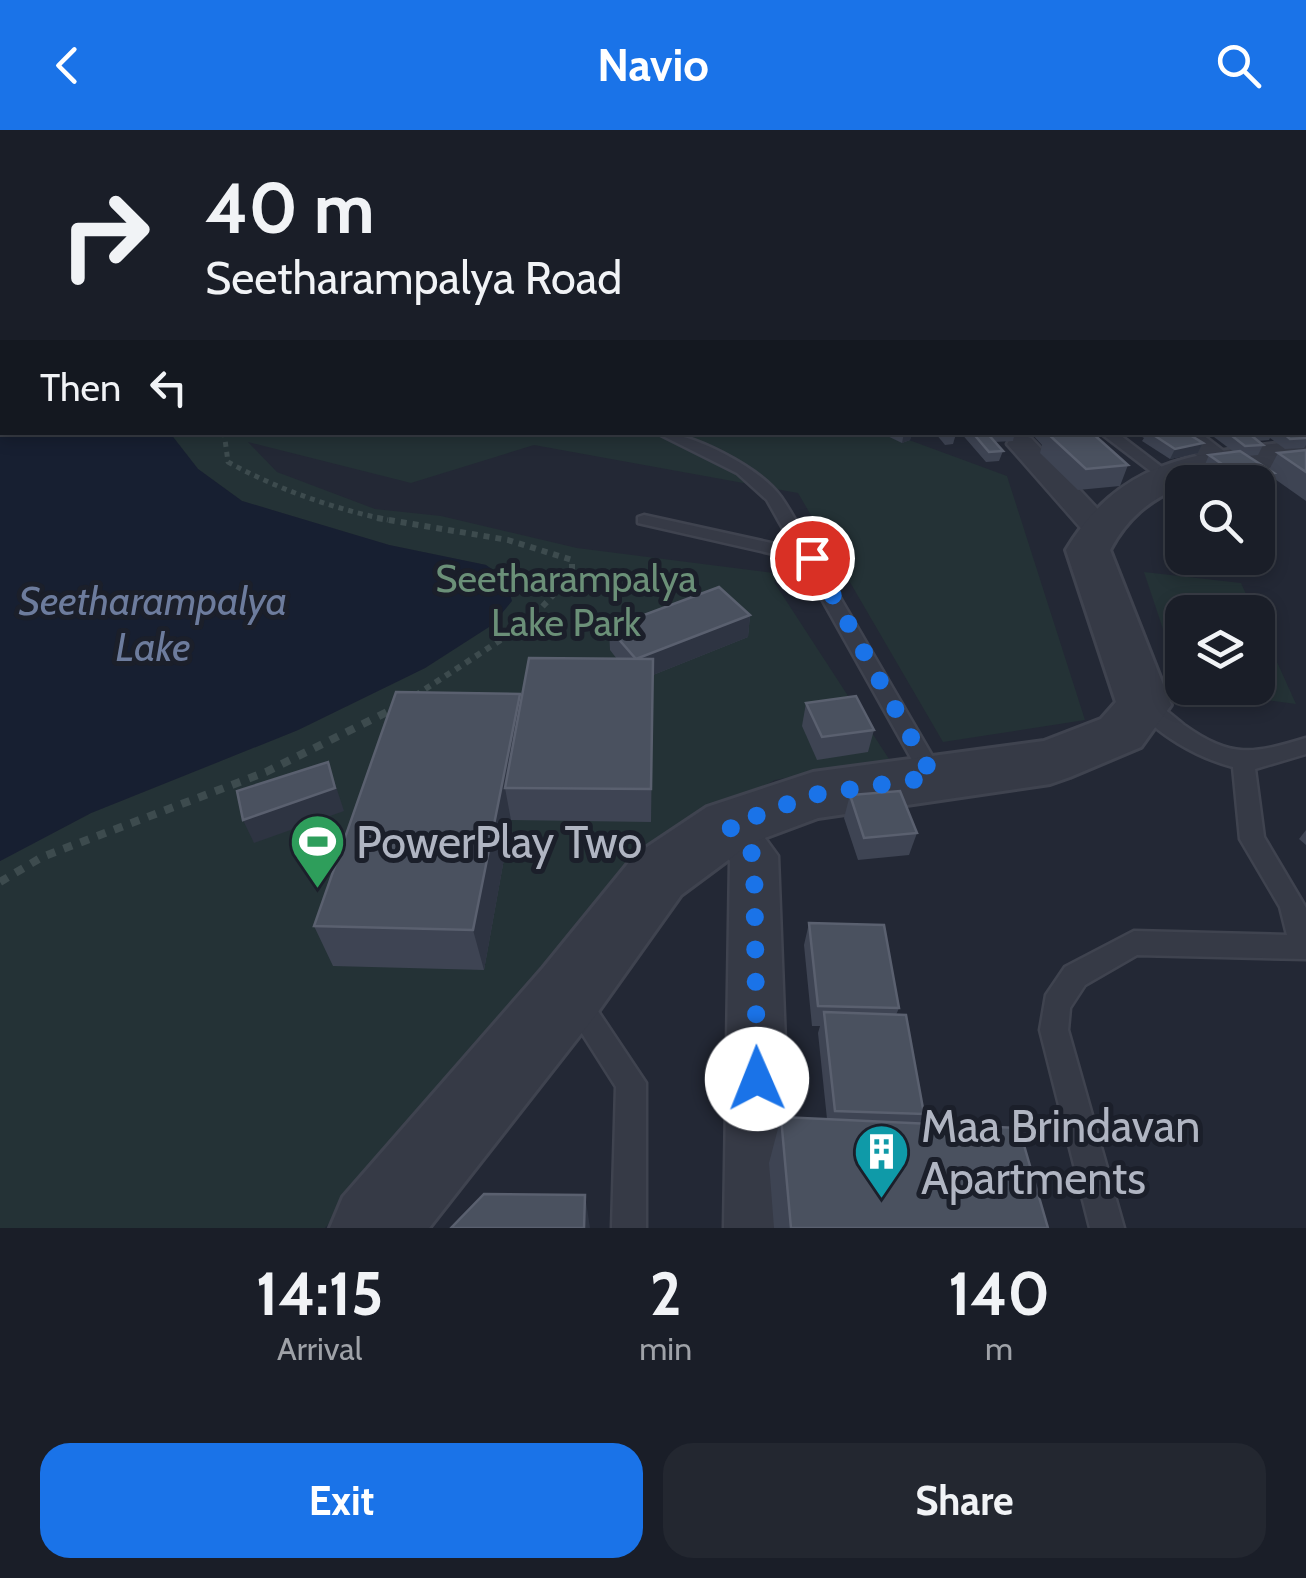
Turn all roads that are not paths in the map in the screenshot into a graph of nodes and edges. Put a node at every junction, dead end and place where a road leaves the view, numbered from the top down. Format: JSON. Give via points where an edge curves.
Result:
{"nodes":[{"id":1,"x":668,"y":435,"type":"edge"},
{"id":2,"x":1116,"y":435,"type":"edge"},
{"id":3,"x":1021,"y":444,"type":"dead end"},
{"id":4,"x":1306,"y":450,"type":"edge"},
{"id":5,"x":1190,"y":457,"type":"edge"},
{"id":6,"x":644,"y":520,"type":"dead end"},
{"id":7,"x":1097,"y":527,"type":"junction"},
{"id":8,"x":812,"y":558,"type":"junction"},
{"id":9,"x":1144,"y":704,"type":"junction"},
{"id":10,"x":1306,"y":746,"type":"edge"},
{"id":11,"x":1243,"y":761,"type":"junction"},
{"id":12,"x":933,"y":777,"type":"junction"},
{"id":13,"x":729,"y":826,"type":"junction"},
{"id":14,"x":569,"y":992,"type":"junction"},
{"id":15,"x":374,"y":1228,"type":"edge"},
{"id":16,"x":628,"y":1228,"type":"edge"},
{"id":17,"x":758,"y":1228,"type":"edge"},
{"id":18,"x":1107,"y":1228,"type":"edge"}],
"edges":[{"from":1,"to":8,"type":"lane","via":[[753,477]]},
{"from":2,"to":5,"type":"lane"},
{"from":3,"to":7,"type":"street"},
{"from":4,"to":5,"type":"street"},
{"from":5,"to":7,"type":"street"},
{"from":6,"to":8,"type":"lane"},
{"from":7,"to":9,"type":"street","via":[[1088,550]]},
{"from":8,"to":12,"type":"lane"},
{"from":9,"to":11,"type":"lane","via":[[1200,746]]},
{"from":9,"to":12,"type":"street","via":[[1121,734],[1050,762]]},
{"from":10,"to":11,"type":"lane"},
{"from":11,"to":18,"type":"lane","via":[[1252,840],[1292,904],[1304,948],[1134,943],[1076,976],[1056,1004],[1054,1030]]},
{"from":12,"to":13,"type":"street","via":[[812,795]]},
{"from":13,"to":14,"type":"street","via":[[658,876]]},
{"from":13,"to":17,"type":"street","via":[[754,856]]},
{"from":14,"to":15,"type":"street"},
{"from":14,"to":16,"type":"lane","via":[[630,1083]]}]}
